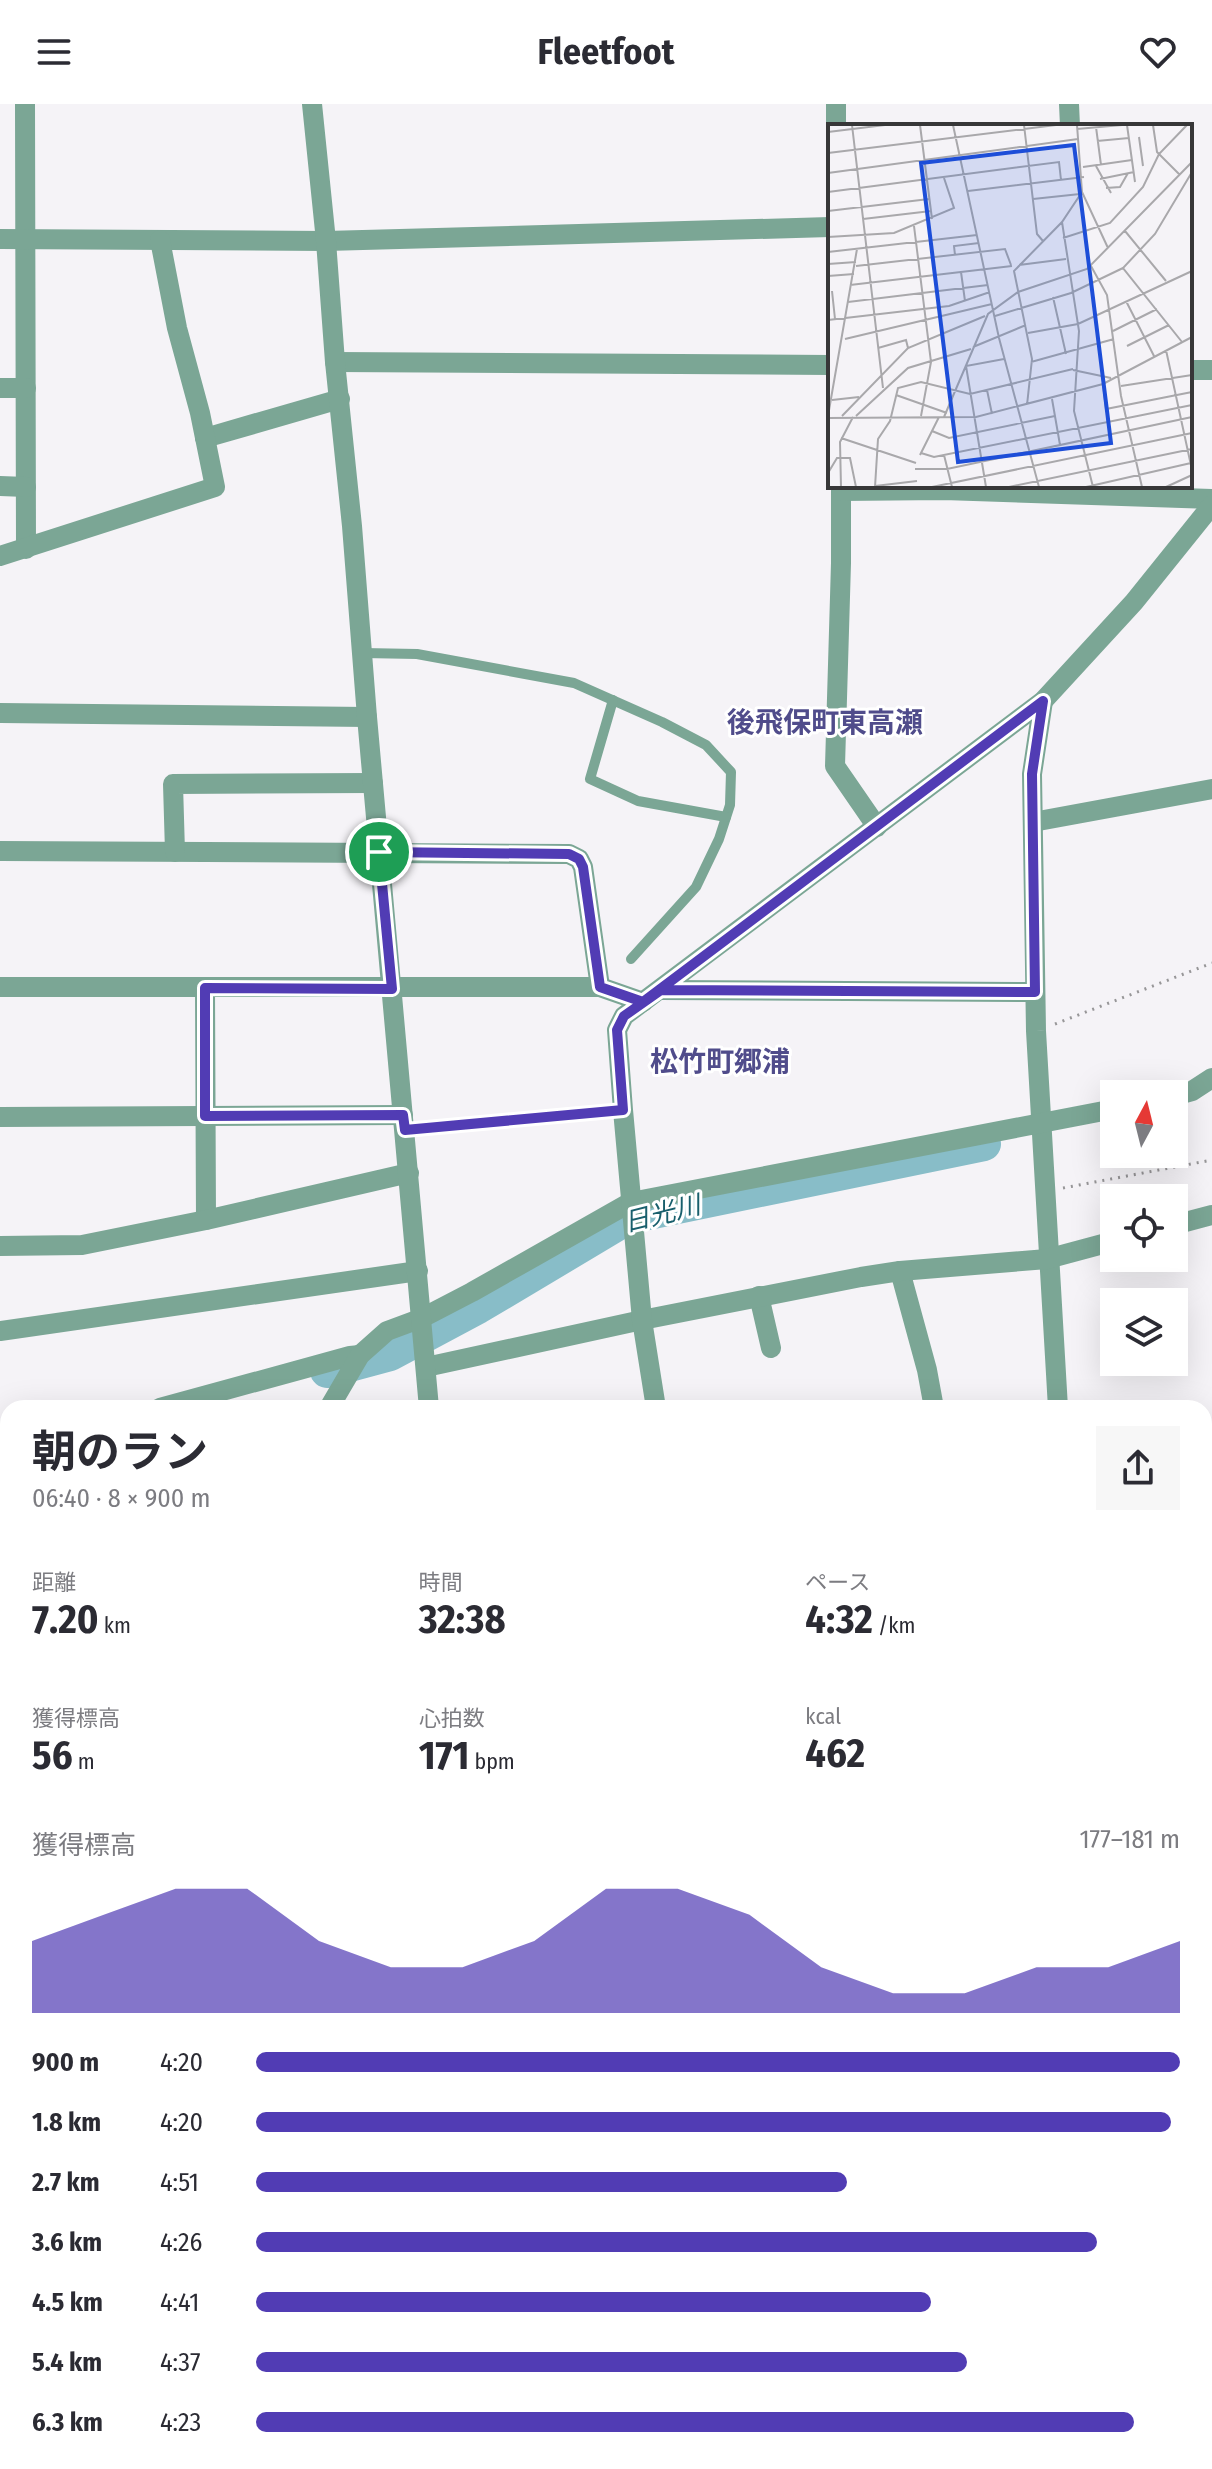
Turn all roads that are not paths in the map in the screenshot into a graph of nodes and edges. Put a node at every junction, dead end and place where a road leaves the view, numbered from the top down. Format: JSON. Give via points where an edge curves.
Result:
{"nodes":[{"id":1,"x":25,"y":104,"type":"edge"},
{"id":2,"x":312,"y":104,"type":"edge"},
{"id":3,"x":1069,"y":104,"type":"edge"},
{"id":4,"x":1070,"y":124,"type":"edge"},
{"id":5,"x":828,"y":227,"type":"edge"},
{"id":6,"x":0,"y":239,"type":"edge"},
{"id":7,"x":25,"y":240,"type":"junction"},
{"id":8,"x":160,"y":240,"type":"junction"},
{"id":9,"x":326,"y":241,"type":"junction"},
{"id":10,"x":335,"y":362,"type":"junction"},
{"id":11,"x":828,"y":365,"type":"edge"},
{"id":12,"x":0,"y":388,"type":"edge"},
{"id":13,"x":26,"y":388,"type":"junction"},
{"id":14,"x":340,"y":399,"type":"junction"},
{"id":15,"x":205,"y":438,"type":"junction"},
{"id":16,"x":0,"y":486,"type":"edge"},
{"id":17,"x":26,"y":487,"type":"junction"},
{"id":18,"x":841,"y":489,"type":"edge"},
{"id":19,"x":1212,"y":499,"type":"edge"},
{"id":20,"x":1212,"y":505,"type":"edge"},
{"id":21,"x":26,"y":549,"type":"junction"},
{"id":22,"x":0,"y":556,"type":"edge"},
{"id":23,"x":363,"y":653,"type":"junction"},
{"id":24,"x":613,"y":700,"type":"junction"},
{"id":25,"x":1043,"y":701,"type":"junction"},
{"id":26,"x":0,"y":713,"type":"edge"},
{"id":27,"x":367,"y":717,"type":"junction"},
{"id":28,"x":373,"y":783,"type":"junction"},
{"id":29,"x":1212,"y":789,"type":"edge"},
{"id":30,"x":726,"y":817,"type":"junction"},
{"id":31,"x":1033,"y":822,"type":"junction"},
{"id":32,"x":877,"y":827,"type":"junction"},
{"id":33,"x":0,"y":851,"type":"edge"},
{"id":34,"x":175,"y":852,"type":"junction"},
{"id":35,"x":379,"y":852,"type":"junction"},
{"id":36,"x":631,"y":959,"type":"dead end"},
{"id":37,"x":0,"y":987,"type":"edge"},
{"id":38,"x":600,"y":987,"type":"junction"},
{"id":39,"x":205,"y":988,"type":"junction"},
{"id":40,"x":392,"y":989,"type":"junction"},
{"id":41,"x":661,"y":990,"type":"junction"},
{"id":42,"x":1035,"y":992,"type":"junction"},
{"id":43,"x":643,"y":1002,"type":"junction"},
{"id":44,"x":1212,"y":1078,"type":"edge"},
{"id":45,"x":1188,"y":1092,"type":"edge"},
{"id":46,"x":1100,"y":1113,"type":"edge"},
{"id":47,"x":205,"y":1116,"type":"junction"},
{"id":48,"x":0,"y":1117,"type":"edge"},
{"id":49,"x":404,"y":1123,"type":"junction"},
{"id":50,"x":1041,"y":1130,"type":"junction"},
{"id":51,"x":409,"y":1173,"type":"junction"},
{"id":52,"x":632,"y":1212,"type":"junction"},
{"id":53,"x":1212,"y":1215,"type":"edge"},
{"id":54,"x":206,"y":1220,"type":"junction"},
{"id":55,"x":1188,"y":1221,"type":"edge"},
{"id":56,"x":1100,"y":1245,"type":"edge"},
{"id":57,"x":0,"y":1246,"type":"edge"},
{"id":58,"x":1047,"y":1259,"type":"junction"},
{"id":59,"x":418,"y":1271,"type":"junction"},
{"id":60,"x":900,"y":1271,"type":"junction"},
{"id":61,"x":759,"y":1296,"type":"junction"},
{"id":62,"x":642,"y":1320,"type":"junction"},
{"id":63,"x":423,"y":1329,"type":"junction"},
{"id":64,"x":0,"y":1331,"type":"edge"},
{"id":65,"x":771,"y":1348,"type":"dead end"},
{"id":66,"x":358,"y":1361,"type":"junction"},
{"id":67,"x":426,"y":1367,"type":"junction"},
{"id":68,"x":187,"y":1400,"type":"edge"},
{"id":69,"x":334,"y":1400,"type":"edge"},
{"id":70,"x":428,"y":1400,"type":"edge"},
{"id":71,"x":655,"y":1400,"type":"edge"},
{"id":72,"x":933,"y":1400,"type":"edge"},
{"id":73,"x":1057,"y":1400,"type":"edge"}],
"edges":[{"from":1,"to":7,"type":"street"},
{"from":2,"to":9,"type":"street"},
{"from":3,"to":4,"type":"street"},
{"from":5,"to":9,"type":"street"},
{"from":6,"to":7,"type":"street"},
{"from":7,"to":8,"type":"street"},
{"from":7,"to":13,"type":"street"},
{"from":8,"to":9,"type":"street"},
{"from":8,"to":15,"type":"street"},
{"from":9,"to":10,"type":"street"},
{"from":10,"to":11,"type":"street"},
{"from":10,"to":14,"type":"street"},
{"from":12,"to":13,"type":"street"},
{"from":13,"to":17,"type":"street"},
{"from":14,"to":15,"type":"street"},
{"from":14,"to":23,"type":"street"},
{"from":15,"to":21,"type":"street","via":[[215,487]]},
{"from":16,"to":17,"type":"street"},
{"from":17,"to":21,"type":"street"},
{"from":18,"to":19,"type":"street"},
{"from":18,"to":32,"type":"street","via":[[835,766]]},
{"from":20,"to":25,"type":"street","via":[[1134,602]]},
{"from":21,"to":22,"type":"street"},
{"from":23,"to":24,"type":"lane","via":[[417,654],[492,666],[574,683]]},
{"from":23,"to":27,"type":"street"},
{"from":24,"to":30,"type":"lane","via":[[706,745],[731,772]]},
{"from":24,"to":30,"type":"lane","via":[[590,779],[638,801]]},
{"from":25,"to":31,"type":"street","via":[[1032,774]]},
{"from":25,"to":32,"type":"street"},
{"from":26,"to":27,"type":"street"},
{"from":27,"to":28,"type":"street"},
{"from":28,"to":34,"type":"street","via":[[173,784]]},
{"from":28,"to":35,"type":"street"},
{"from":29,"to":31,"type":"street"},
{"from":30,"to":36,"type":"lane","via":[[696,887]]},
{"from":31,"to":42,"type":"street"},
{"from":32,"to":41,"type":"street"},
{"from":33,"to":34,"type":"street"},
{"from":34,"to":35,"type":"street"},
{"from":35,"to":38,"type":"street","via":[[569,854],[579,859]]},
{"from":35,"to":40,"type":"street"},
{"from":37,"to":39,"type":"street"},
{"from":38,"to":40,"type":"street"},
{"from":38,"to":43,"type":"street"},
{"from":39,"to":40,"type":"street"},
{"from":39,"to":47,"type":"street"},
{"from":40,"to":49,"type":"street"},
{"from":41,"to":42,"type":"street"},
{"from":41,"to":43,"type":"street"},
{"from":42,"to":50,"type":"street"},
{"from":43,"to":52,"type":"street","via":[[624,1016],[617,1030]]},
{"from":44,"to":45,"type":"street"},
{"from":46,"to":50,"type":"street"},
{"from":47,"to":48,"type":"street"},
{"from":47,"to":49,"type":"street"},
{"from":47,"to":54,"type":"street"},
{"from":49,"to":51,"type":"street"},
{"from":50,"to":52,"type":"street"},
{"from":50,"to":58,"type":"street"},
{"from":51,"to":54,"type":"street"},
{"from":51,"to":59,"type":"street"},
{"from":52,"to":62,"type":"street"},
{"from":52,"to":63,"type":"street"},
{"from":53,"to":55,"type":"street"},
{"from":54,"to":57,"type":"street","via":[[82,1245]]},
{"from":56,"to":58,"type":"street"},
{"from":58,"to":60,"type":"street"},
{"from":58,"to":73,"type":"street"},
{"from":59,"to":63,"type":"street"},
{"from":59,"to":64,"type":"street"},
{"from":60,"to":61,"type":"street"},
{"from":60,"to":72,"type":"street"},
{"from":61,"to":62,"type":"street"},
{"from":61,"to":65,"type":"street"},
{"from":62,"to":67,"type":"street"},
{"from":62,"to":71,"type":"street"},
{"from":63,"to":66,"type":"street","via":[[387,1331]]},
{"from":63,"to":67,"type":"street"},
{"from":66,"to":68,"type":"street","via":[[251,1381]]},
{"from":66,"to":69,"type":"street"},
{"from":67,"to":70,"type":"street"}]}
